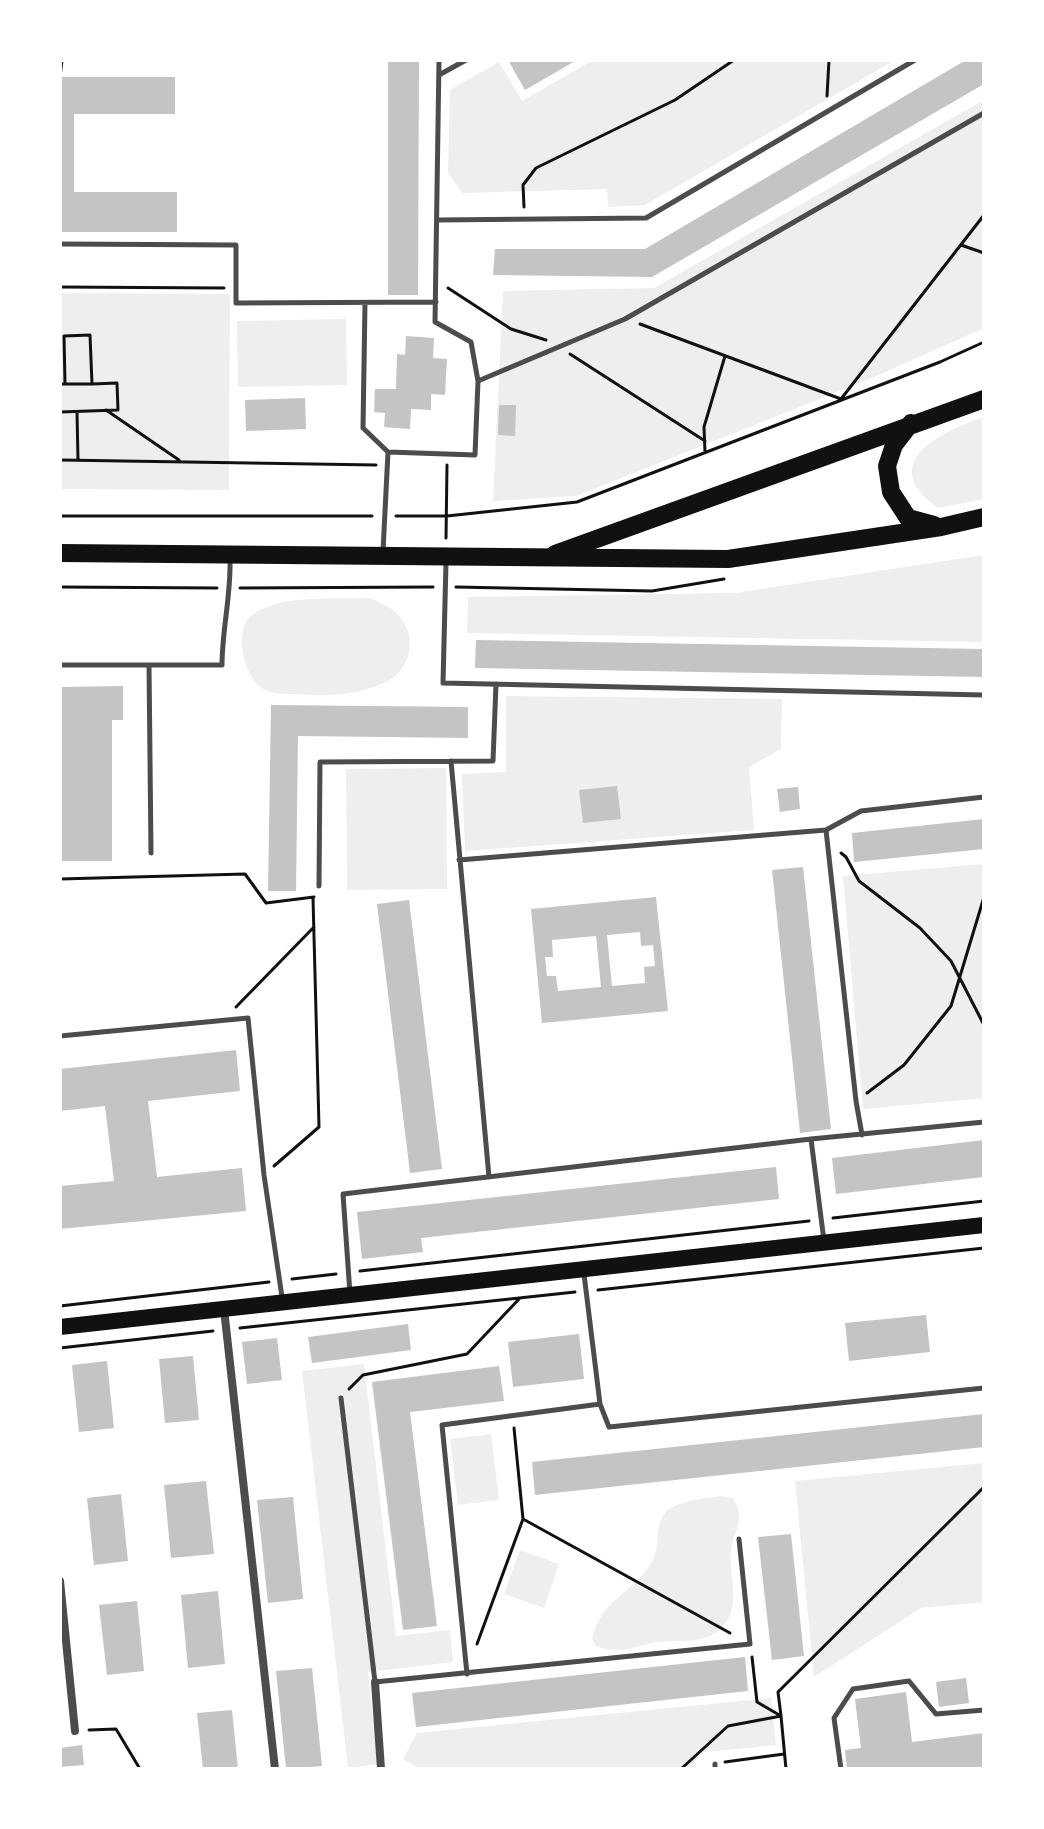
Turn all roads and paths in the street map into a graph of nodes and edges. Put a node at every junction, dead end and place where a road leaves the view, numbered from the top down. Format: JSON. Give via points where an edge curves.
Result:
{"nodes":[{"id":1,"x":62,"y":60,"type":"edge"},
{"id":2,"x":439,"y":60,"type":"edge"},
{"id":3,"x":466,"y":60,"type":"edge"},
{"id":4,"x":734,"y":60,"type":"edge"},
{"id":5,"x":829,"y":60,"type":"edge"},
{"id":6,"x":915,"y":60,"type":"edge"},
{"id":7,"x":439,"y":75,"type":"junction"},
{"id":8,"x":60,"y":77,"type":"edge"},
{"id":9,"x":829,"y":111,"type":"junction"},
{"id":10,"x":984,"y":113,"type":"edge"},
{"id":11,"x":984,"y":215,"type":"edge"},
{"id":12,"x":524,"y":219,"type":"junction"},
{"id":13,"x":438,"y":220,"type":"junction"},
{"id":14,"x":60,"y":244,"type":"edge"},
{"id":15,"x":961,"y":245,"type":"junction"},
{"id":16,"x":984,"y":253,"type":"edge"},
{"id":17,"x":436,"y":281,"type":"junction"},
{"id":18,"x":60,"y":287,"type":"edge"},
{"id":19,"x":236,"y":288,"type":"junction"},
{"id":20,"x":436,"y":302,"type":"junction"},
{"id":21,"x":365,"y":303,"type":"junction"},
{"id":22,"x":625,"y":319,"type":"junction"},
{"id":23,"x":984,"y":342,"type":"edge"},
{"id":24,"x":558,"y":347,"type":"junction"},
{"id":25,"x":725,"y":356,"type":"junction"},
{"id":26,"x":60,"y":373,"type":"edge"},
{"id":27,"x":65,"y":376,"type":"junction"},
{"id":28,"x":478,"y":381,"type":"junction"},
{"id":29,"x":63,"y":384,"type":"edge"},
{"id":30,"x":92,"y":384,"type":"junction"},
{"id":31,"x":841,"y":399,"type":"junction"},
{"id":32,"x":984,"y":399,"type":"edge"},
{"id":33,"x":106,"y":410,"type":"junction"},
{"id":34,"x":77,"y":411,"type":"junction"},
{"id":35,"x":60,"y":412,"type":"edge"},
{"id":36,"x":911,"y":423,"type":"junction"},
{"id":37,"x":705,"y":441,"type":"junction"},
{"id":38,"x":388,"y":452,"type":"junction"},
{"id":39,"x":705,"y":452,"type":"junction"},
{"id":40,"x":447,"y":454,"type":"junction"},
{"id":41,"x":60,"y":460,"type":"edge"},
{"id":42,"x":78,"y":460,"type":"junction"},
{"id":43,"x":181,"y":462,"type":"junction"},
{"id":44,"x":388,"y":465,"type":"junction"},
{"id":45,"x":60,"y":516,"type":"edge"},
{"id":46,"x":386,"y":516,"type":"junction"},
{"id":47,"x":447,"y":516,"type":"junction"},
{"id":48,"x":984,"y":517,"type":"edge"},
{"id":49,"x":941,"y":527,"type":"junction"},
{"id":50,"x":60,"y":553,"type":"edge"},
{"id":51,"x":230,"y":555,"type":"junction"},
{"id":52,"x":382,"y":557,"type":"junction"},
{"id":53,"x":446,"y":557,"type":"junction"},
{"id":54,"x":541,"y":559,"type":"junction"},
{"id":55,"x":727,"y":578,"type":"dead end"},
{"id":56,"x":60,"y":587,"type":"edge"},
{"id":57,"x":445,"y":587,"type":"junction"},
{"id":58,"x":231,"y":588,"type":"junction"},
{"id":59,"x":60,"y":665,"type":"edge"},
{"id":60,"x":149,"y":665,"type":"junction"},
{"id":61,"x":496,"y":684,"type":"junction"},
{"id":62,"x":984,"y":695,"type":"edge"},
{"id":63,"x":451,"y":761,"type":"junction"},
{"id":64,"x":984,"y":797,"type":"edge"},
{"id":65,"x":826,"y":830,"type":"junction"},
{"id":66,"x":828,"y":843,"type":"junction"},
{"id":67,"x":151,"y":853,"type":"dead end"},
{"id":68,"x":459,"y":860,"type":"junction"},
{"id":69,"x":60,"y":879,"type":"edge"},
{"id":70,"x":319,"y":886,"type":"joint"},
{"id":71,"x":984,"y":897,"type":"edge"},
{"id":72,"x":313,"y":898,"type":"junction"},
{"id":73,"x":314,"y":927,"type":"junction"},
{"id":74,"x":959,"y":977,"type":"junction"},
{"id":75,"x":224,"y":1020,"type":"junction"},
{"id":76,"x":984,"y":1025,"type":"edge"},
{"id":77,"x":60,"y":1036,"type":"edge"},
{"id":78,"x":856,"y":1101,"type":"junction"},
{"id":79,"x":984,"y":1122,"type":"edge"},
{"id":80,"x":862,"y":1135,"type":"junction"},
{"id":81,"x":811,"y":1139,"type":"junction"},
{"id":82,"x":264,"y":1175,"type":"junction"},
{"id":83,"x":489,"y":1177,"type":"junction"},
{"id":84,"x":984,"y":1201,"type":"edge"},
{"id":85,"x":822,"y":1219,"type":"junction"},
{"id":86,"x":984,"y":1225,"type":"edge"},
{"id":87,"x":824,"y":1242,"type":"junction"},
{"id":88,"x":984,"y":1248,"type":"edge"},
{"id":89,"x":584,"y":1269,"type":"junction"},
{"id":90,"x":347,"y":1273,"type":"junction"},
{"id":91,"x":280,"y":1281,"type":"junction"},
{"id":92,"x":586,"y":1291,"type":"junction"},
{"id":93,"x":351,"y":1295,"type":"junction"},
{"id":94,"x":520,"y":1298,"type":"junction"},
{"id":95,"x":283,"y":1302,"type":"junction"},
{"id":96,"x":60,"y":1306,"type":"edge"},
{"id":97,"x":224,"y":1309,"type":"junction"},
{"id":98,"x":60,"y":1327,"type":"edge"},
{"id":99,"x":227,"y":1330,"type":"junction"},
{"id":100,"x":60,"y":1348,"type":"edge"},
{"id":101,"x":984,"y":1388,"type":"edge"},
{"id":102,"x":341,"y":1398,"type":"joint"},
{"id":103,"x":600,"y":1404,"type":"junction"},
{"id":104,"x":513,"y":1417,"type":"junction"},
{"id":105,"x":984,"y":1487,"type":"edge"},
{"id":106,"x":523,"y":1519,"type":"junction"},
{"id":107,"x":739,"y":1539,"type":"dead end"},
{"id":108,"x":60,"y":1581,"type":"edge"},
{"id":109,"x":750,"y":1644,"type":"junction"},
{"id":110,"x":477,"y":1645,"type":"dead end"},
{"id":111,"x":467,"y":1674,"type":"junction"},
{"id":112,"x":375,"y":1682,"type":"junction"},
{"id":113,"x":984,"y":1710,"type":"edge"},
{"id":114,"x":781,"y":1716,"type":"junction"},
{"id":115,"x":75,"y":1731,"type":"joint"},
{"id":116,"x":784,"y":1754,"type":"junction"},
{"id":117,"x":715,"y":1766,"type":"edge"},
{"id":118,"x":140,"y":1769,"type":"edge"},
{"id":119,"x":275,"y":1769,"type":"edge"},
{"id":120,"x":381,"y":1769,"type":"edge"},
{"id":121,"x":681,"y":1769,"type":"edge"},
{"id":122,"x":786,"y":1769,"type":"edge"},
{"id":123,"x":841,"y":1769,"type":"edge"}],
"edges":[{"from":1,"to":8,"type":"path"},
{"from":2,"to":7,"type":"lane"},
{"from":3,"to":7,"type":"lane"},
{"from":4,"to":12,"type":"path","via":[[675,100],[536,168],[523,185]]},
{"from":5,"to":9,"type":"path"},
{"from":6,"to":9,"type":"lane"},
{"from":7,"to":13,"type":"lane"},
{"from":9,"to":12,"type":"lane","via":[[646,218]]},
{"from":10,"to":22,"type":"lane"},
{"from":11,"to":15,"type":"path"},
{"from":12,"to":13,"type":"lane"},
{"from":13,"to":17,"type":"lane"},
{"from":14,"to":19,"type":"lane","via":[[236,245]]},
{"from":15,"to":16,"type":"path"},
{"from":15,"to":31,"type":"path"},
{"from":17,"to":20,"type":"lane"},
{"from":17,"to":24,"type":"path","via":[[511,329]]},
{"from":18,"to":19,"type":"path"},
{"from":19,"to":21,"type":"lane","via":[[236,303]]},
{"from":20,"to":21,"type":"lane"},
{"from":20,"to":28,"type":"lane","via":[[435,322],[471,342]]},
{"from":21,"to":38,"type":"lane","via":[[363,428]]},
{"from":22,"to":24,"type":"lane"},
{"from":22,"to":25,"type":"path"},
{"from":23,"to":31,"type":"path"},
{"from":24,"to":28,"type":"lane"},
{"from":24,"to":37,"type":"path"},
{"from":25,"to":31,"type":"path"},
{"from":25,"to":37,"type":"path","via":[[704,427]]},
{"from":26,"to":27,"type":"path"},
{"from":27,"to":29,"type":"path"},
{"from":27,"to":30,"type":"path","via":[[64,336],[90,335]]},
{"from":28,"to":40,"type":"lane","via":[[475,455]]},
{"from":29,"to":30,"type":"path"},
{"from":30,"to":33,"type":"path","via":[[117,383],[118,410]]},
{"from":31,"to":39,"type":"path"},
{"from":32,"to":36,"type":"main road"},
{"from":33,"to":34,"type":"path"},
{"from":33,"to":43,"type":"path"},
{"from":34,"to":35,"type":"path"},
{"from":34,"to":42,"type":"path"},
{"from":36,"to":49,"type":"main road","via":[[894,445],[887,466],[891,492],[908,518]]},
{"from":36,"to":54,"type":"main road"},
{"from":37,"to":39,"type":"path"},
{"from":38,"to":40,"type":"lane"},
{"from":38,"to":44,"type":"lane"},
{"from":39,"to":47,"type":"path","via":[[577,502]]},
{"from":40,"to":47,"type":"path"},
{"from":41,"to":42,"type":"path"},
{"from":42,"to":43,"type":"path"},
{"from":43,"to":44,"type":"path"},
{"from":44,"to":46,"type":"lane"},
{"from":45,"to":46,"type":"path"},
{"from":46,"to":47,"type":"path"},
{"from":46,"to":52,"type":"lane"},
{"from":47,"to":53,"type":"path"},
{"from":48,"to":49,"type":"main road"},
{"from":49,"to":54,"type":"main road","via":[[728,559]]},
{"from":50,"to":51,"type":"main road"},
{"from":51,"to":52,"type":"main road"},
{"from":51,"to":58,"type":"lane"},
{"from":52,"to":53,"type":"main road"},
{"from":53,"to":54,"type":"main road"},
{"from":53,"to":57,"type":"lane"},
{"from":55,"to":57,"type":"path","via":[[652,591]]},
{"from":56,"to":58,"type":"path"},
{"from":57,"to":58,"type":"path"},
{"from":57,"to":61,"type":"lane","via":[[443,683]]},
{"from":58,"to":60,"type":"lane","via":[[222,665]]},
{"from":59,"to":60,"type":"lane"},
{"from":60,"to":67,"type":"lane"},
{"from":61,"to":62,"type":"lane"},
{"from":61,"to":63,"type":"lane","via":[[493,761]]},
{"from":63,"to":68,"type":"lane"},
{"from":63,"to":70,"type":"lane","via":[[320,762]]},
{"from":64,"to":65,"type":"lane","via":[[861,811]]},
{"from":65,"to":66,"type":"lane"},
{"from":65,"to":68,"type":"lane"},
{"from":66,"to":74,"type":"path","via":[[846,857],[859,881],[920,928]]},
{"from":66,"to":78,"type":"lane"},
{"from":68,"to":83,"type":"lane"},
{"from":69,"to":72,"type":"path","via":[[245,874],[266,903]]},
{"from":70,"to":72,"type":"path"},
{"from":71,"to":74,"type":"path"},
{"from":72,"to":73,"type":"path"},
{"from":73,"to":75,"type":"path"},
{"from":73,"to":82,"type":"path","via":[[319,1127]]},
{"from":74,"to":76,"type":"path"},
{"from":74,"to":78,"type":"path","via":[[951,1006],[904,1065]]},
{"from":75,"to":77,"type":"lane"},
{"from":75,"to":82,"type":"lane","via":[[248,1018]]},
{"from":78,"to":80,"type":"lane"},
{"from":79,"to":80,"type":"lane"},
{"from":80,"to":81,"type":"lane"},
{"from":81,"to":83,"type":"lane"},
{"from":81,"to":85,"type":"lane"},
{"from":82,"to":91,"type":"lane"},
{"from":83,"to":90,"type":"lane","via":[[343,1194]]},
{"from":84,"to":85,"type":"path"},
{"from":85,"to":87,"type":"lane"},
{"from":85,"to":90,"type":"path"},
{"from":86,"to":87,"type":"main road"},
{"from":87,"to":89,"type":"main road"},
{"from":88,"to":92,"type":"path"},
{"from":89,"to":92,"type":"lane"},
{"from":89,"to":93,"type":"main road"},
{"from":90,"to":91,"type":"path"},
{"from":90,"to":93,"type":"lane"},
{"from":91,"to":95,"type":"lane"},
{"from":91,"to":96,"type":"path"},
{"from":92,"to":94,"type":"path"},
{"from":92,"to":103,"type":"lane"},
{"from":93,"to":95,"type":"main road"},
{"from":94,"to":99,"type":"path"},
{"from":94,"to":102,"type":"path","via":[[467,1354],[363,1375]]},
{"from":95,"to":97,"type":"main road"},
{"from":97,"to":98,"type":"main road"},
{"from":97,"to":99,"type":"street"},
{"from":99,"to":100,"type":"path"},
{"from":99,"to":119,"type":"street"},
{"from":101,"to":103,"type":"lane","via":[[609,1427]]},
{"from":102,"to":112,"type":"lane"},
{"from":103,"to":104,"type":"lane"},
{"from":104,"to":106,"type":"path"},
{"from":104,"to":111,"type":"lane","via":[[442,1425]]},
{"from":105,"to":114,"type":"path","via":[[778,1692]]},
{"from":106,"to":109,"type":"path"},
{"from":106,"to":110,"type":"path"},
{"from":107,"to":109,"type":"lane"},
{"from":108,"to":115,"type":"street"},
{"from":109,"to":111,"type":"lane"},
{"from":109,"to":114,"type":"path","via":[[757,1702]]},
{"from":111,"to":112,"type":"lane"},
{"from":112,"to":120,"type":"street"},
{"from":113,"to":123,"type":"lane","via":[[936,1714],[909,1681],[853,1689],[834,1718]]},
{"from":114,"to":116,"type":"path"},
{"from":114,"to":121,"type":"path","via":[[728,1726]]},
{"from":115,"to":118,"type":"path","via":[[116,1729]]},
{"from":116,"to":117,"type":"path"},
{"from":116,"to":122,"type":"path"}]}
